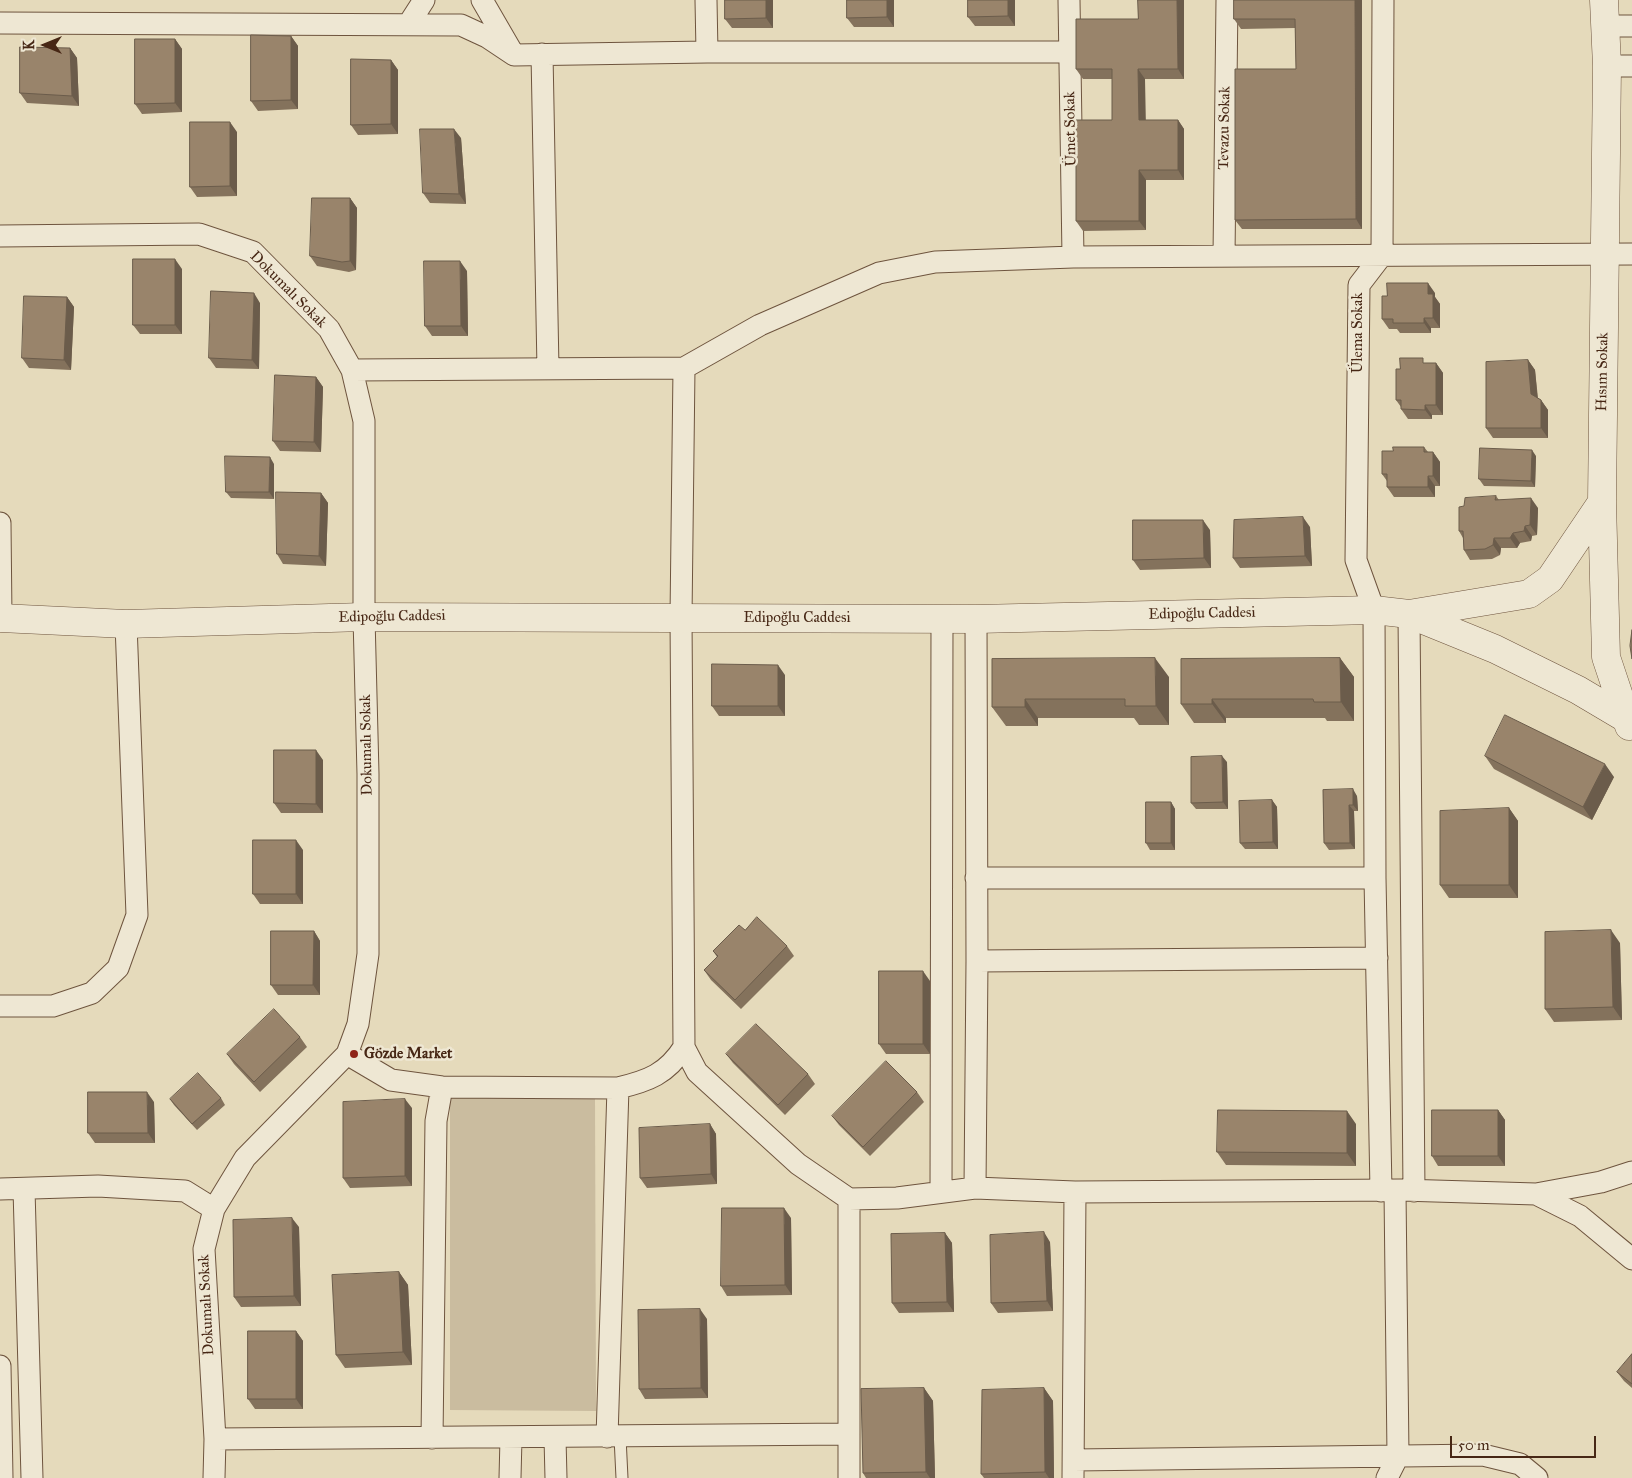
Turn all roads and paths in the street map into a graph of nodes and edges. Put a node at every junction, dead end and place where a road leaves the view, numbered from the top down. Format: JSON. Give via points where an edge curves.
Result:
{"nodes":[{"id":1,"x":424,"y":0,"type":"edge"},
{"id":2,"x":482,"y":0,"type":"edge"},
{"id":3,"x":706,"y":0,"type":"edge"},
{"id":4,"x":1069,"y":0,"type":"edge"},
{"id":5,"x":1227,"y":0,"type":"edge"},
{"id":6,"x":1383,"y":0,"type":"edge"},
{"id":7,"x":1605,"y":13,"type":"edge"},
{"id":8,"x":0,"y":23,"type":"edge"},
{"id":9,"x":408,"y":25,"type":"junction"},
{"id":10,"x":1632,"y":26,"type":"edge"},
{"id":11,"x":707,"y":52,"type":"junction"},
{"id":12,"x":1070,"y":52,"type":"junction"},
{"id":13,"x":542,"y":54,"type":"junction"},
{"id":14,"x":514,"y":55,"type":"junction"},
{"id":15,"x":1620,"y":66,"type":"edge"},
{"id":16,"x":0,"y":236,"type":"edge"},
{"id":17,"x":1605,"y":254,"type":"junction"},
{"id":18,"x":1632,"y":254,"type":"edge"},
{"id":19,"x":1382,"y":255,"type":"junction"},
{"id":20,"x":1224,"y":256,"type":"junction"},
{"id":21,"x":1073,"y":257,"type":"junction"},
{"id":22,"x":684,"y":368,"type":"junction"},
{"id":23,"x":548,"y":369,"type":"junction"},
{"id":24,"x":352,"y":370,"type":"junction"},
{"id":25,"x":1602,"y":502,"type":"junction"},
{"id":26,"x":0,"y":523,"type":"edge"},
{"id":27,"x":1374,"y":610,"type":"junction"},
{"id":28,"x":1408,"y":614,"type":"junction"},
{"id":29,"x":364,"y":617,"type":"junction"},
{"id":30,"x":681,"y":617,"type":"junction"},
{"id":31,"x":0,"y":618,"type":"edge"},
{"id":32,"x":942,"y":618,"type":"junction"},
{"id":33,"x":976,"y":619,"type":"junction"},
{"id":34,"x":126,"y":624,"type":"junction"},
{"id":35,"x":1630,"y":727,"type":"edge"},
{"id":36,"x":976,"y":878,"type":"junction"},
{"id":37,"x":1375,"y":878,"type":"junction"},
{"id":38,"x":1377,"y":958,"type":"junction"},
{"id":39,"x":977,"y":962,"type":"junction"},
{"id":40,"x":0,"y":1006,"type":"edge"},
{"id":41,"x":684,"y":1048,"type":"junction"},
{"id":42,"x":347,"y":1054,"type":"junction"},
{"id":43,"x":442,"y":1086,"type":"junction"},
{"id":44,"x":618,"y":1088,"type":"junction"},
{"id":45,"x":1632,"y":1172,"type":"edge"},
{"id":46,"x":975,"y":1188,"type":"junction"},
{"id":47,"x":24,"y":1189,"type":"junction"},
{"id":48,"x":0,"y":1190,"type":"edge"},
{"id":49,"x":1396,"y":1191,"type":"junction"},
{"id":50,"x":941,"y":1192,"type":"junction"},
{"id":51,"x":1075,"y":1192,"type":"junction"},
{"id":52,"x":1536,"y":1194,"type":"junction"},
{"id":53,"x":849,"y":1198,"type":"junction"},
{"id":54,"x":214,"y":1209,"type":"junction"},
{"id":55,"x":1632,"y":1259,"type":"edge"},
{"id":56,"x":0,"y":1366,"type":"edge"},
{"id":57,"x":849,"y":1434,"type":"junction"},
{"id":58,"x":614,"y":1437,"type":"junction"},
{"id":59,"x":432,"y":1438,"type":"junction"},
{"id":60,"x":511,"y":1438,"type":"junction"},
{"id":61,"x":555,"y":1438,"type":"junction"},
{"id":62,"x":215,"y":1439,"type":"junction"},
{"id":63,"x":1398,"y":1456,"type":"junction"},
{"id":64,"x":1074,"y":1469,"type":"edge"},
{"id":65,"x":2,"y":1478,"type":"edge"},
{"id":66,"x":32,"y":1478,"type":"edge"},
{"id":67,"x":214,"y":1478,"type":"edge"},
{"id":68,"x":510,"y":1478,"type":"edge"},
{"id":69,"x":556,"y":1478,"type":"edge"},
{"id":70,"x":622,"y":1478,"type":"edge"},
{"id":71,"x":849,"y":1478,"type":"edge"},
{"id":72,"x":1388,"y":1478,"type":"edge"},
{"id":73,"x":1537,"y":1478,"type":"edge"}],
"edges":[{"from":1,"to":9,"type":"street"},
{"from":2,"to":14,"type":"street"},
{"from":3,"to":11,"type":"street"},
{"from":4,"to":12,"type":"street","name":"Ümet Sokak"},
{"from":5,"to":20,"type":"street","name":"Tevazu Sokak"},
{"from":6,"to":19,"type":"street"},
{"from":7,"to":10,"type":"street"},
{"from":7,"to":15,"type":"street","name":"Hısım Sokak"},
{"from":8,"to":9,"type":"street"},
{"from":9,"to":14,"type":"street","via":[[461,25],[488,37]]},
{"from":11,"to":12,"type":"street"},
{"from":11,"to":13,"type":"street"},
{"from":12,"to":21,"type":"street","name":"Ümet Sokak"},
{"from":13,"to":14,"type":"street"},
{"from":13,"to":23,"type":"street"},
{"from":15,"to":17,"type":"street","name":"Hısım Sokak"},
{"from":16,"to":24,"type":"street","name":"Dokumalı Sokak","via":[[199,234],[253,252],[328,329]]},
{"from":17,"to":18,"type":"street"},
{"from":17,"to":19,"type":"street"},
{"from":17,"to":25,"type":"street","name":"Hısım Sokak"},
{"from":19,"to":20,"type":"street"},
{"from":19,"to":27,"type":"street","name":"Ülema Sokak","via":[[1359,284],[1356,560]]},
{"from":20,"to":21,"type":"street"},
{"from":21,"to":22,"type":"street","via":[[935,262],[879,273],[760,325]]},
{"from":22,"to":23,"type":"street"},
{"from":22,"to":30,"type":"street"},
{"from":23,"to":24,"type":"street"},
{"from":24,"to":29,"type":"street","name":"Dokumalı Sokak","via":[[364,422]]},
{"from":25,"to":28,"type":"street","via":[[1550,580],[1528,594]]},
{"from":25,"to":35,"type":"street","name":"Hısım Sokak","via":[[1606,657]]},
{"from":26,"to":31,"type":"street"},
{"from":27,"to":28,"type":"street","name":"Edipoğlu Caddesi"},
{"from":27,"to":33,"type":"street","name":"Edipoğlu Caddesi"},
{"from":27,"to":37,"type":"street","name":"Ülema Sokak"},
{"from":28,"to":35,"type":"street","name":"Edipoğlu Caddesi","via":[[1496,648],[1578,690]]},
{"from":28,"to":49,"type":"street"},
{"from":29,"to":30,"type":"street","name":"Edipoğlu Caddesi"},
{"from":29,"to":34,"type":"street","name":"Edipoğlu Caddesi"},
{"from":29,"to":42,"type":"street","name":"Dokumalı Sokak","via":[[368,954],[358,1024]]},
{"from":30,"to":32,"type":"street","name":"Edipoğlu Caddesi"},
{"from":30,"to":41,"type":"street"},
{"from":31,"to":34,"type":"street","name":"Edipoğlu Caddesi"},
{"from":32,"to":33,"type":"street","name":"Edipoğlu Caddesi"},
{"from":32,"to":50,"type":"street"},
{"from":33,"to":36,"type":"street"},
{"from":34,"to":40,"type":"street","via":[[137,915],[118,968],[92,993],[53,1006]]},
{"from":36,"to":37,"type":"street"},
{"from":36,"to":39,"type":"street"},
{"from":37,"to":38,"type":"street","name":"Ülema Sokak"},
{"from":38,"to":39,"type":"street"},
{"from":38,"to":49,"type":"street","name":"Ülema Sokak"},
{"from":39,"to":46,"type":"street"},
{"from":41,"to":44,"type":"street","via":[[674,1063],[647,1081]]},
{"from":41,"to":53,"type":"street","via":[[697,1072],[798,1164]]},
{"from":42,"to":43,"type":"street","via":[[391,1080]]},
{"from":42,"to":54,"type":"street","name":"Dokumalı Sokak","via":[[244,1158]]},
{"from":43,"to":44,"type":"street"},
{"from":43,"to":59,"type":"street","via":[[436,1121]]},
{"from":44,"to":58,"type":"street"},
{"from":45,"to":52,"type":"street","via":[[1601,1182]]},
{"from":46,"to":50,"type":"street"},
{"from":46,"to":51,"type":"street"},
{"from":47,"to":48,"type":"street"},
{"from":47,"to":54,"type":"street","via":[[98,1186],[185,1191]]},
{"from":47,"to":66,"type":"street"},
{"from":49,"to":51,"type":"street"},
{"from":49,"to":52,"type":"street"},
{"from":49,"to":63,"type":"street"},
{"from":50,"to":53,"type":"street","via":[[897,1198]]},
{"from":51,"to":64,"type":"street"},
{"from":52,"to":55,"type":"street","via":[[1580,1216]]},
{"from":53,"to":57,"type":"street"},
{"from":54,"to":62,"type":"street","name":"Dokumalı Sokak","via":[[204,1249]]},
{"from":56,"to":65,"type":"street"},
{"from":57,"to":58,"type":"street"},
{"from":57,"to":71,"type":"street"},
{"from":58,"to":61,"type":"street"},
{"from":58,"to":70,"type":"lane"},
{"from":59,"to":60,"type":"street"},
{"from":59,"to":62,"type":"street"},
{"from":60,"to":61,"type":"street"},
{"from":60,"to":68,"type":"street"},
{"from":61,"to":69,"type":"street"},
{"from":62,"to":67,"type":"street","name":"Dokumalı Sokak"},
{"from":63,"to":64,"type":"street"},
{"from":63,"to":72,"type":"street"},
{"from":63,"to":73,"type":"street","via":[[1484,1455],[1520,1464]]}]}
